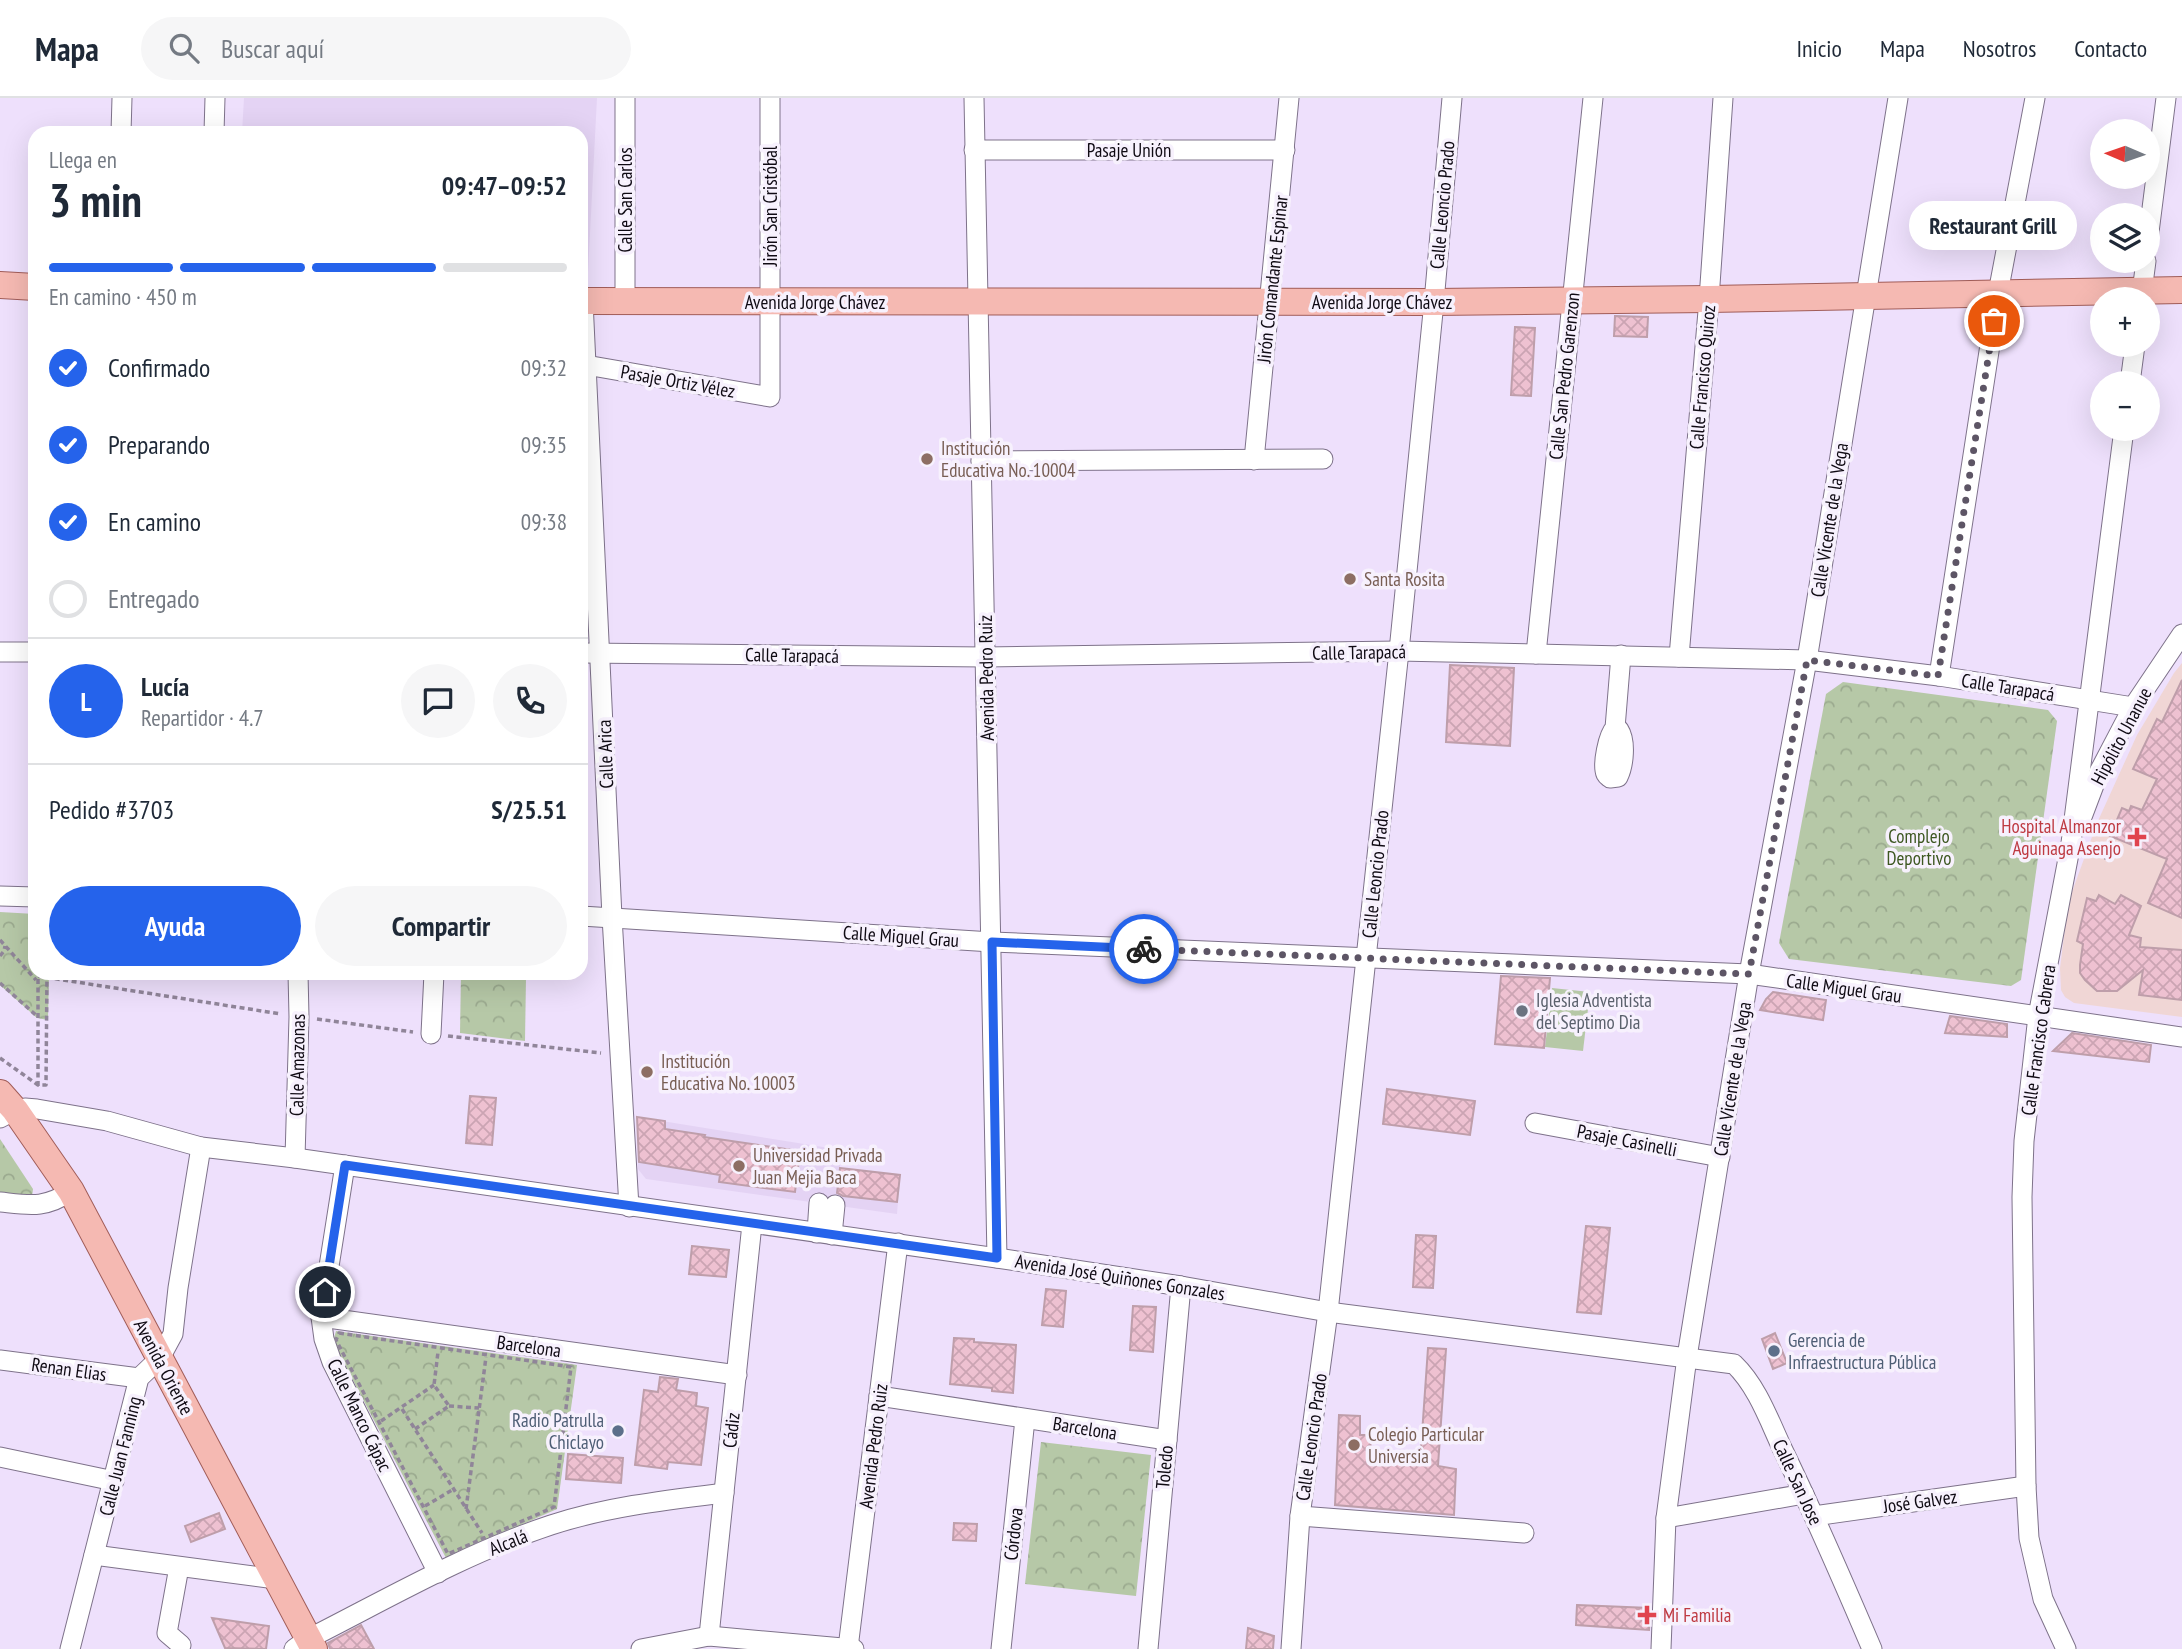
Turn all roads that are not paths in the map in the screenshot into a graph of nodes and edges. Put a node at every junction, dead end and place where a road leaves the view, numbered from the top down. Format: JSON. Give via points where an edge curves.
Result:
{"nodes":[{"id":1,"x":122,"y":98,"type":"edge"},
{"id":2,"x":215,"y":98,"type":"edge"},
{"id":3,"x":625,"y":98,"type":"edge"},
{"id":4,"x":770,"y":98,"type":"edge"},
{"id":5,"x":974,"y":98,"type":"edge"},
{"id":6,"x":1289,"y":98,"type":"edge"},
{"id":7,"x":1452,"y":98,"type":"edge"},
{"id":8,"x":1592,"y":98,"type":"edge"},
{"id":9,"x":1723,"y":98,"type":"edge"},
{"id":10,"x":1898,"y":98,"type":"edge"},
{"id":11,"x":2035,"y":98,"type":"edge"},
{"id":12,"x":2166,"y":98,"type":"edge"},
{"id":13,"x":121,"y":126,"type":"edge"},
{"id":14,"x":214,"y":126,"type":"edge"},
{"id":15,"x":974,"y":150,"type":"junction"},
{"id":16,"x":1284,"y":150,"type":"junction"},
{"id":17,"x":2153,"y":203,"type":"edge"},
{"id":18,"x":0,"y":285,"type":"edge"},
{"id":19,"x":28,"y":287,"type":"edge"},
{"id":20,"x":2182,"y":290,"type":"edge"},
{"id":21,"x":1998,"y":293,"type":"junction"},
{"id":22,"x":2160,"y":293,"type":"edge"},
{"id":23,"x":2090,"y":294,"type":"edge"},
{"id":24,"x":1865,"y":296,"type":"junction"},
{"id":25,"x":1709,"y":299,"type":"junction"},
{"id":26,"x":1572,"y":300,"type":"junction"},
{"id":27,"x":588,"y":301,"type":"edge"},
{"id":28,"x":625,"y":302,"type":"junction"},
{"id":29,"x":771,"y":302,"type":"junction"},
{"id":30,"x":977,"y":302,"type":"junction"},
{"id":31,"x":1270,"y":302,"type":"junction"},
{"id":32,"x":1434,"y":302,"type":"junction"},
{"id":33,"x":588,"y":365,"type":"edge"},
{"id":34,"x":770,"y":397,"type":"joint"},
{"id":35,"x":2122,"y":441,"type":"edge"},
{"id":36,"x":1323,"y":458,"type":"dead end"},
{"id":37,"x":1254,"y":460,"type":"junction"},
{"id":38,"x":981,"y":461,"type":"junction"},
{"id":39,"x":588,"y":480,"type":"edge"},
{"id":40,"x":2182,"y":634,"type":"edge"},
{"id":41,"x":1399,"y":651,"type":"junction"},
{"id":42,"x":0,"y":652,"type":"edge"},
{"id":43,"x":28,"y":652,"type":"edge"},
{"id":44,"x":591,"y":653,"type":"edge"},
{"id":45,"x":1536,"y":654,"type":"junction"},
{"id":46,"x":1621,"y":655,"type":"junction"},
{"id":47,"x":985,"y":657,"type":"junction"},
{"id":48,"x":1679,"y":657,"type":"junction"},
{"id":49,"x":1807,"y":660,"type":"junction"},
{"id":50,"x":1938,"y":676,"type":"junction"},
{"id":51,"x":2089,"y":700,"type":"junction"},
{"id":52,"x":2133,"y":707,"type":"junction"},
{"id":53,"x":1615,"y":728,"type":"dead end"},
{"id":54,"x":2071,"y":843,"type":"junction"},
{"id":55,"x":0,"y":896,"type":"edge"},
{"id":56,"x":28,"y":897,"type":"edge"},
{"id":57,"x":588,"y":916,"type":"edge"},
{"id":58,"x":612,"y":917,"type":"junction"},
{"id":59,"x":992,"y":942,"type":"junction"},
{"id":60,"x":1366,"y":958,"type":"junction"},
{"id":61,"x":1749,"y":974,"type":"junction"},
{"id":62,"x":298,"y":980,"type":"edge"},
{"id":63,"x":434,"y":980,"type":"edge"},
{"id":64,"x":2038,"y":1016,"type":"junction"},
{"id":65,"x":431,"y":1034,"type":"road end"},
{"id":66,"x":2182,"y":1037,"type":"edge"},
{"id":67,"x":13,"y":1108,"type":"edge"},
{"id":68,"x":1535,"y":1123,"type":"dead end"},
{"id":69,"x":201,"y":1147,"type":"junction"},
{"id":70,"x":1720,"y":1157,"type":"junction"},
{"id":71,"x":295,"y":1158,"type":"junction"},
{"id":72,"x":345,"y":1165,"type":"junction"},
{"id":73,"x":71,"y":1191,"type":"junction"},
{"id":74,"x":0,"y":1202,"type":"edge"},
{"id":75,"x":827,"y":1204,"type":"dead end"},
{"id":76,"x":629,"y":1207,"type":"junction"},
{"id":77,"x":752,"y":1224,"type":"junction"},
{"id":78,"x":825,"y":1234,"type":"junction"},
{"id":79,"x":898,"y":1243,"type":"junction"},
{"id":80,"x":997,"y":1258,"type":"junction"},
{"id":81,"x":1181,"y":1286,"type":"junction"},
{"id":82,"x":1328,"y":1312,"type":"junction"},
{"id":83,"x":321,"y":1317,"type":"junction"},
{"id":84,"x":1687,"y":1357,"type":"junction"},
{"id":85,"x":160,"y":1358,"type":"junction"},
{"id":86,"x":0,"y":1360,"type":"edge"},
{"id":87,"x":737,"y":1375,"type":"junction"},
{"id":88,"x":138,"y":1378,"type":"junction"},
{"id":89,"x":879,"y":1396,"type":"junction"},
{"id":90,"x":1024,"y":1419,"type":"junction"},
{"id":91,"x":1167,"y":1440,"type":"junction"},
{"id":92,"x":0,"y":1457,"type":"edge"},
{"id":93,"x":114,"y":1481,"type":"junction"},
{"id":94,"x":2026,"y":1486,"type":"junction"},
{"id":95,"x":724,"y":1493,"type":"junction"},
{"id":96,"x":1804,"y":1494,"type":"junction"},
{"id":97,"x":1300,"y":1516,"type":"junction"},
{"id":98,"x":1814,"y":1516,"type":"junction"},
{"id":99,"x":1666,"y":1518,"type":"junction"},
{"id":100,"x":1524,"y":1533,"type":"dead end"},
{"id":101,"x":94,"y":1555,"type":"junction"},
{"id":102,"x":179,"y":1567,"type":"junction"},
{"id":103,"x":439,"y":1573,"type":"junction"},
{"id":104,"x":276,"y":1579,"type":"junction"},
{"id":105,"x":171,"y":1612,"type":"dead end"},
{"id":106,"x":709,"y":1636,"type":"junction"},
{"id":107,"x":305,"y":1646,"type":"edge"},
{"id":108,"x":848,"y":1648,"type":"edge"},
{"id":109,"x":70,"y":1649,"type":"edge"},
{"id":110,"x":641,"y":1649,"type":"edge"},
{"id":111,"x":854,"y":1649,"type":"edge"},
{"id":112,"x":1001,"y":1649,"type":"edge"},
{"id":113,"x":1147,"y":1649,"type":"edge"},
{"id":114,"x":1291,"y":1649,"type":"edge"},
{"id":115,"x":1661,"y":1649,"type":"edge"},
{"id":116,"x":1872,"y":1649,"type":"edge"},
{"id":117,"x":2066,"y":1649,"type":"edge"}],
"edges":[{"from":1,"to":13,"type":"street"},
{"from":2,"to":14,"type":"street"},
{"from":3,"to":28,"type":"street","name":"Calle San Carlos"},
{"from":4,"to":29,"type":"street","name":"Jirón San Cristóbal"},
{"from":5,"to":15,"type":"street","name":"Avenida Pedro Ruiz"},
{"from":6,"to":16,"type":"street","name":"Jirón Comandante Espinar"},
{"from":7,"to":32,"type":"street","name":"Calle Leoncio Prado"},
{"from":8,"to":26,"type":"street","name":"Calle San Pedro Garenzon"},
{"from":9,"to":25,"type":"street","name":"Calle Francisco Quiroz"},
{"from":10,"to":24,"type":"street","name":"Calle Vicente de la Vega"},
{"from":11,"to":21,"type":"street"},
{"from":12,"to":17,"type":"street"},
{"from":15,"to":16,"type":"street","name":"Pasaje Unión"},
{"from":15,"to":30,"type":"street","name":"Avenida Pedro Ruiz"},
{"from":16,"to":31,"type":"street","name":"Jirón Comandante Espinar"},
{"from":18,"to":19,"type":"main road"},
{"from":20,"to":22,"type":"main road","name":"Avenida Jorge Chávez"},
{"from":21,"to":23,"type":"main road","name":"Avenida Jorge Chávez"},
{"from":21,"to":24,"type":"main road","name":"Avenida Jorge Chávez"},
{"from":21,"to":50,"type":"street"},
{"from":24,"to":25,"type":"main road","name":"Avenida Jorge Chávez"},
{"from":24,"to":49,"type":"street","name":"Calle Vicente de la Vega"},
{"from":25,"to":26,"type":"main road","name":"Avenida Jorge Chávez"},
{"from":25,"to":48,"type":"street","name":"Calle Francisco Quiroz"},
{"from":26,"to":32,"type":"main road","name":"Avenida Jorge Chávez"},
{"from":26,"to":45,"type":"street","name":"Calle San Pedro Garenzon"},
{"from":27,"to":28,"type":"main road","name":"Avenida Jorge Chávez"},
{"from":28,"to":29,"type":"main road","name":"Avenida Jorge Chávez"},
{"from":29,"to":30,"type":"main road","name":"Avenida Jorge Chávez"},
{"from":29,"to":34,"type":"street","name":"Jirón San Cristóbal"},
{"from":30,"to":31,"type":"main road","name":"Avenida Jorge Chávez"},
{"from":30,"to":38,"type":"street","name":"Avenida Pedro Ruiz"},
{"from":31,"to":32,"type":"main road","name":"Avenida Jorge Chávez"},
{"from":31,"to":37,"type":"street","name":"Jirón Comandante Espinar"},
{"from":32,"to":41,"type":"street","name":"Calle Leoncio Prado"},
{"from":33,"to":34,"type":"street","name":"Pasaje Ortiz Vélez"},
{"from":35,"to":51,"type":"street","name":"Calle Francisco Cabrera"},
{"from":36,"to":37,"type":"street"},
{"from":37,"to":38,"type":"street"},
{"from":38,"to":47,"type":"street","name":"Avenida Pedro Ruiz"},
{"from":39,"to":44,"type":"street","name":"Calle Arica"},
{"from":40,"to":52,"type":"street","name":"Hipólito Unanue"},
{"from":41,"to":45,"type":"street","name":"Calle Tarapacá"},
{"from":41,"to":47,"type":"street","name":"Calle Tarapacá"},
{"from":41,"to":60,"type":"street","name":"Calle Leoncio Prado"},
{"from":42,"to":43,"type":"street"},
{"from":44,"to":47,"type":"street","name":"Calle Tarapacá"},
{"from":44,"to":58,"type":"street","name":"Calle Arica"},
{"from":45,"to":46,"type":"street","name":"Calle Tarapacá"},
{"from":46,"to":48,"type":"street","name":"Calle Tarapacá"},
{"from":46,"to":53,"type":"street"},
{"from":47,"to":59,"type":"street","name":"Avenida Pedro Ruiz"},
{"from":48,"to":49,"type":"street","name":"Calle Tarapacá"},
{"from":49,"to":50,"type":"street","name":"Calle Tarapacá"},
{"from":49,"to":61,"type":"street","name":"Calle Vicente de la Vega"},
{"from":50,"to":51,"type":"street","name":"Calle Tarapacá"},
{"from":51,"to":52,"type":"street","name":"Calle Tarapacá"},
{"from":51,"to":54,"type":"street","name":"Calle Francisco Cabrera"},
{"from":52,"to":54,"type":"street","name":"Hipólito Unanue","via":[[2099,772]]},
{"from":54,"to":64,"type":"street","name":"Calle Francisco Cabrera"},
{"from":55,"to":56,"type":"street"},
{"from":57,"to":58,"type":"street","name":"Calle Miguel Grau"},
{"from":58,"to":59,"type":"street","name":"Calle Miguel Grau"},
{"from":58,"to":76,"type":"street","name":"Calle Arica"},
{"from":59,"to":60,"type":"street","name":"Calle Miguel Grau"},
{"from":59,"to":80,"type":"street","name":"Avenida Pedro Ruiz"},
{"from":60,"to":61,"type":"street","name":"Calle Miguel Grau"},
{"from":60,"to":82,"type":"street","name":"Calle Leoncio Prado"},
{"from":61,"to":64,"type":"street","name":"Calle Miguel Grau"},
{"from":61,"to":70,"type":"street","name":"Calle Vicente de la Vega"},
{"from":62,"to":71,"type":"street","name":"Calle Amazonas"},
{"from":63,"to":65,"type":"street"},
{"from":64,"to":66,"type":"street","name":"Calle Miguel Grau"},
{"from":64,"to":94,"type":"street","name":"Calle Francisco Cabrera","via":[[2022,1183]]},
{"from":67,"to":69,"type":"street","name":"Avenida José Quiñones Gonzales","via":[[107,1121]]},
{"from":67,"to":73,"type":"main road","name":"Avenida Oriente"},
{"from":68,"to":70,"type":"street","name":"Pasaje Casinelli"},
{"from":69,"to":71,"type":"street","name":"Avenida José Quiñones Gonzales"},
{"from":69,"to":85,"type":"street","name":"Calle Juan Fanning","via":[[173,1334]]},
{"from":70,"to":84,"type":"street","name":"Calle Vicente de la Vega"},
{"from":71,"to":72,"type":"street","name":"Avenida José Quiñones Gonzales"},
{"from":72,"to":76,"type":"street","name":"Avenida José Quiñones Gonzales"},
{"from":72,"to":83,"type":"street","name":"Calle Manco Cápac"},
{"from":73,"to":74,"type":"street","via":[[39,1206]]},
{"from":73,"to":85,"type":"main road","name":"Avenida Oriente"},
{"from":75,"to":78,"type":"street"},
{"from":76,"to":77,"type":"street","name":"Avenida José Quiñones Gonzales"},
{"from":77,"to":78,"type":"street","name":"Avenida José Quiñones Gonzales"},
{"from":77,"to":87,"type":"street","name":"Cádiz"},
{"from":78,"to":79,"type":"street","name":"Avenida José Quiñones Gonzales"},
{"from":79,"to":80,"type":"street","name":"Avenida José Quiñones Gonzales"},
{"from":79,"to":89,"type":"street","name":"Avenida Pedro Ruiz"},
{"from":80,"to":81,"type":"street","name":"Avenida José Quiñones Gonzales"},
{"from":81,"to":82,"type":"street","name":"Avenida José Quiñones Gonzales"},
{"from":81,"to":91,"type":"street","name":"Toledo"},
{"from":82,"to":84,"type":"street","name":"Avenida José Quiñones Gonzales"},
{"from":82,"to":97,"type":"street","name":"Calle Leoncio Prado"},
{"from":83,"to":87,"type":"street","name":"Barcelona"},
{"from":83,"to":103,"type":"street","name":"Calle Manco Cápac","via":[[332,1362]]},
{"from":84,"to":96,"type":"street","name":"Calle San Jose","via":[[1734,1364],[1742,1371]]},
{"from":84,"to":99,"type":"street","name":"Calle Vicente de la Vega"},
{"from":85,"to":88,"type":"street","name":"Calle Juan Fanning"},
{"from":85,"to":104,"type":"main road","name":"Avenida Oriente"},
{"from":86,"to":88,"type":"street","name":"Renan Elias"},
{"from":87,"to":95,"type":"street","name":"Cádiz"},
{"from":88,"to":93,"type":"street","name":"Calle Juan Fanning"},
{"from":89,"to":90,"type":"street","name":"Barcelona"},
{"from":89,"to":108,"type":"street","name":"Avenida Pedro Ruiz"},
{"from":90,"to":91,"type":"street","name":"Barcelona"},
{"from":90,"to":112,"type":"street","name":"Córdova"},
{"from":91,"to":113,"type":"street","name":"Toledo"},
{"from":92,"to":93,"type":"street"},
{"from":93,"to":101,"type":"street","name":"Calle Juan Fanning"},
{"from":94,"to":98,"type":"street","name":"José Galvez"},
{"from":94,"to":117,"type":"street","name":"Calle Francisco Cabrera","via":[[2029,1538],[2043,1599]]},
{"from":95,"to":103,"type":"street","name":"Alcalá","via":[[552,1525]]},
{"from":95,"to":106,"type":"street","name":"Cádiz"},
{"from":96,"to":98,"type":"street","name":"Calle San Jose"},
{"from":96,"to":99,"type":"street"},
{"from":97,"to":100,"type":"street"},
{"from":97,"to":114,"type":"street","name":"Calle Leoncio Prado"},
{"from":98,"to":116,"type":"street","name":"Calle San Jose"},
{"from":99,"to":115,"type":"street","name":"Calle Vicente de la Vega"},
{"from":101,"to":102,"type":"street"},
{"from":101,"to":109,"type":"street","name":"Calle Juan Fanning"},
{"from":102,"to":104,"type":"street"},
{"from":102,"to":105,"type":"street"},
{"from":103,"to":107,"type":"street","name":"Alcalá"},
{"from":104,"to":107,"type":"main road","name":"Avenida Oriente"},
{"from":106,"to":108,"type":"street"},
{"from":106,"to":110,"type":"street"},
{"from":108,"to":111,"type":"street"}]}
